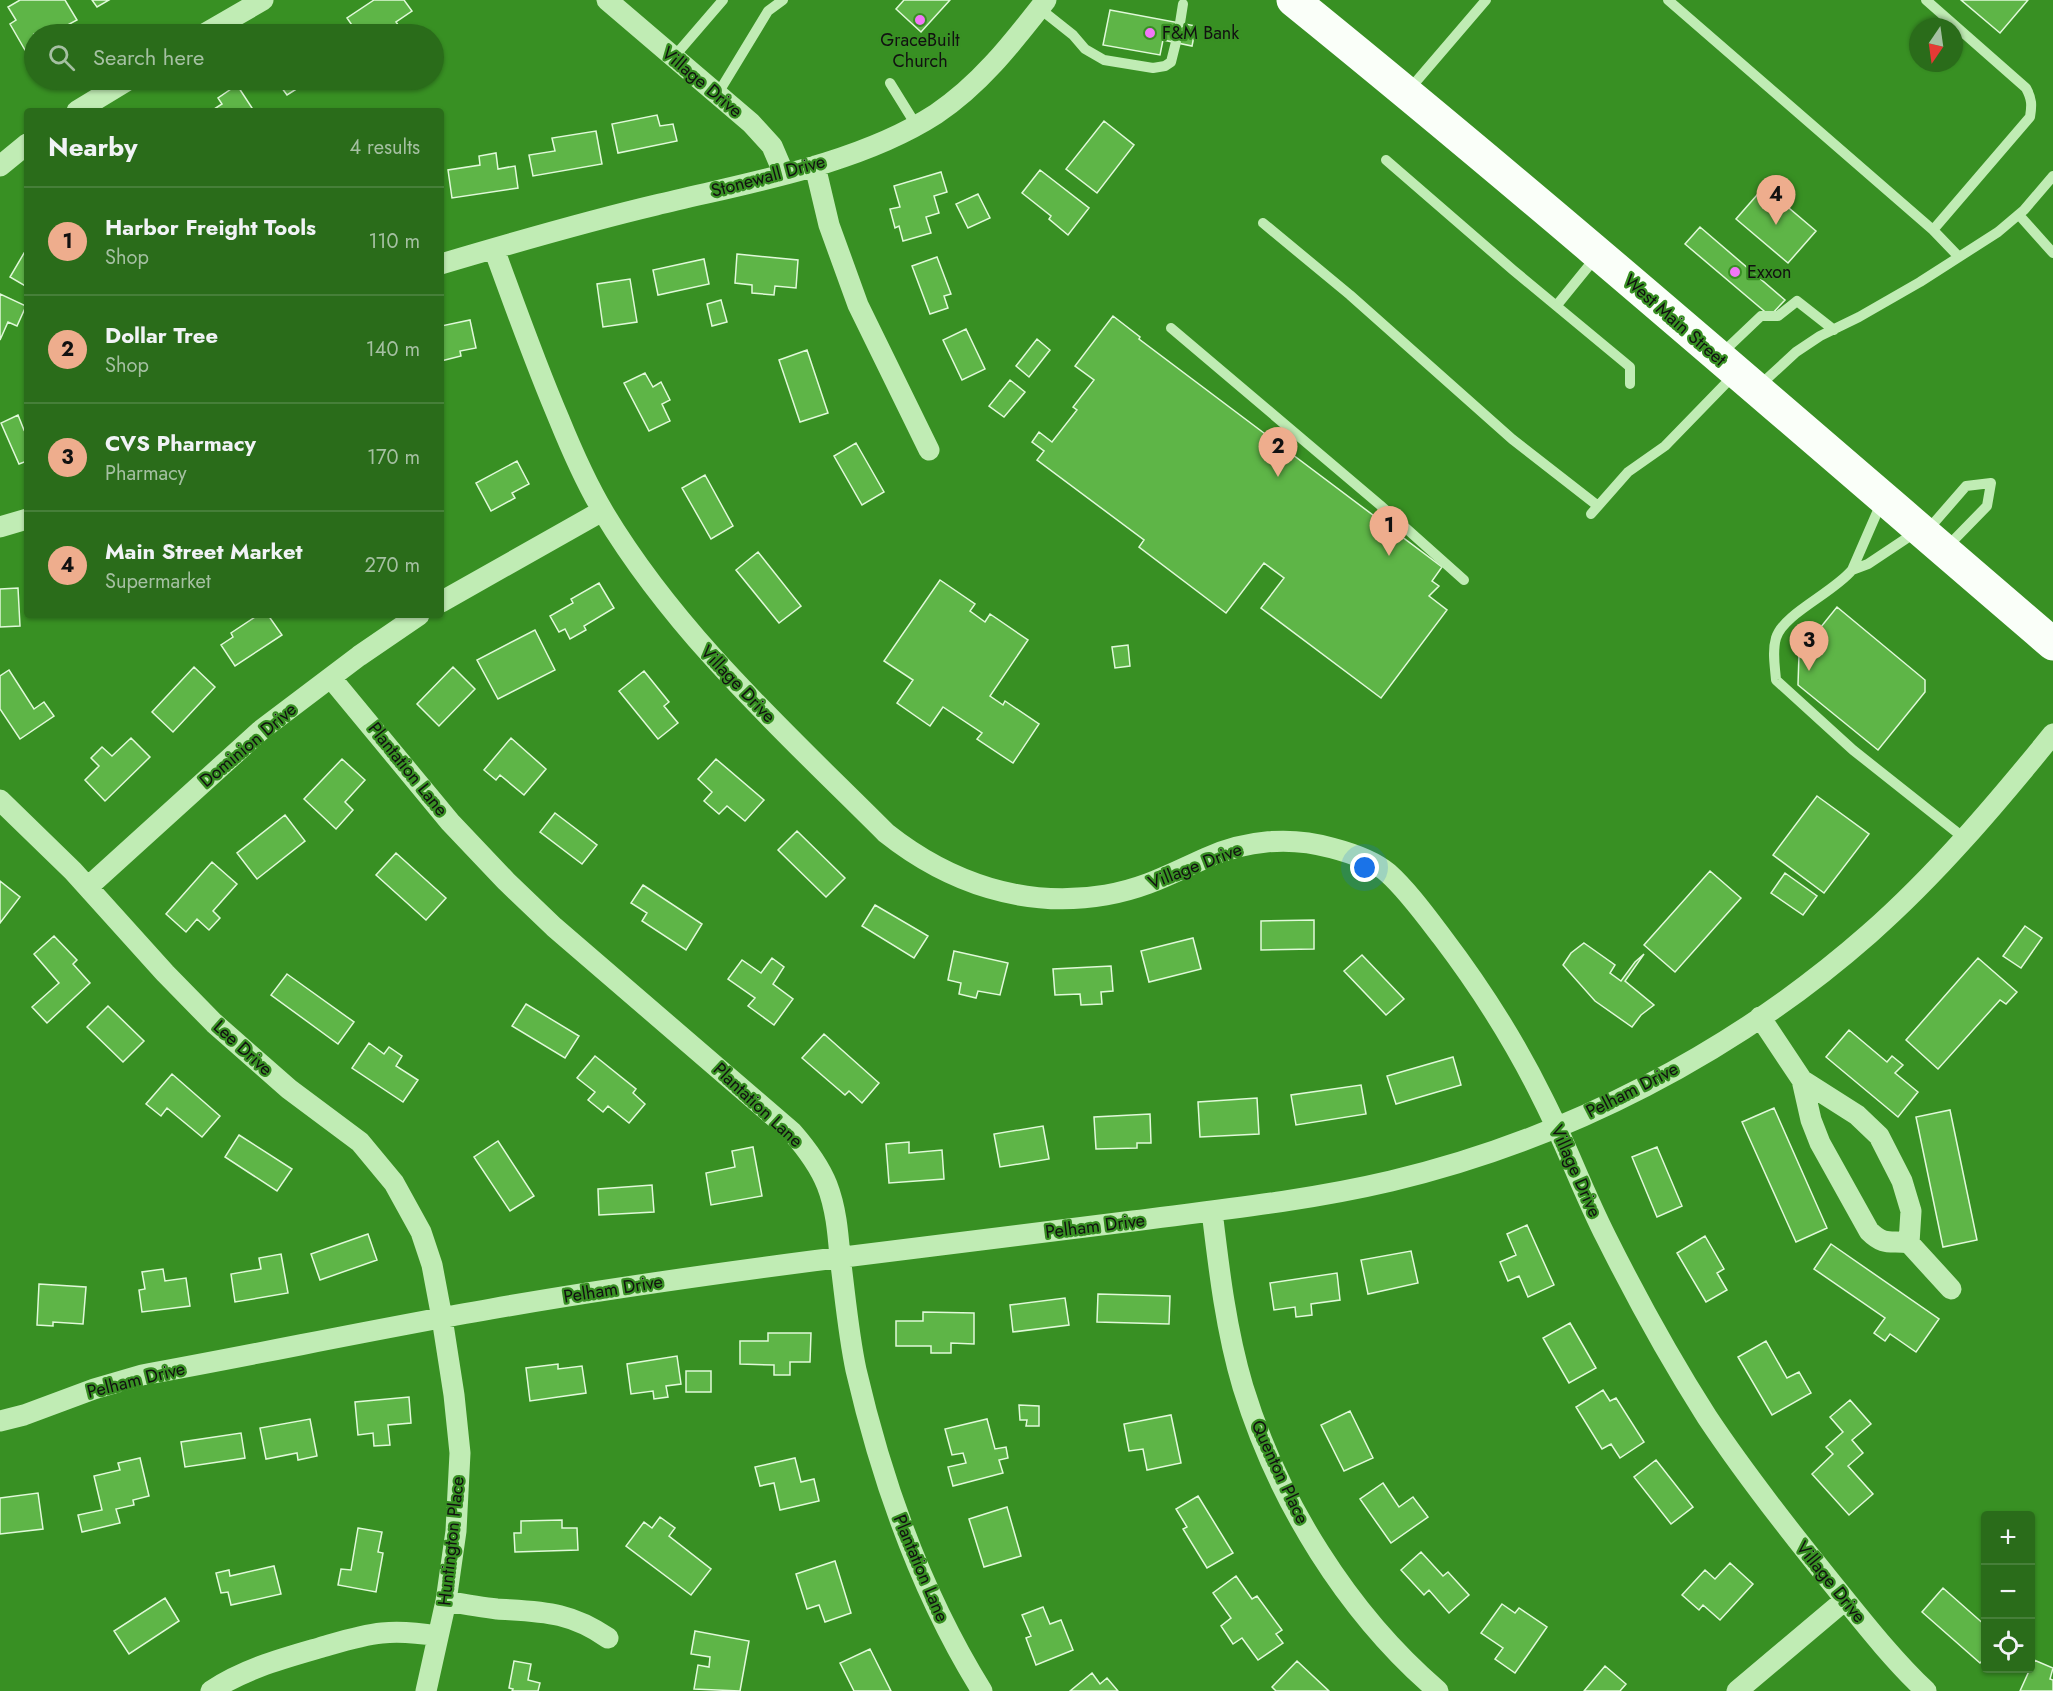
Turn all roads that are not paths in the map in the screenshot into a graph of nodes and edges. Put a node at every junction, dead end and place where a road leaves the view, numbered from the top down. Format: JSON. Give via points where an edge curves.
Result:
{"nodes":[{"id":1,"x":263,"y":0,"type":"edge"},
{"id":2,"x":607,"y":0,"type":"edge"},
{"id":3,"x":723,"y":0,"type":"edge"},
{"id":4,"x":783,"y":0,"type":"edge"},
{"id":5,"x":1293,"y":0,"type":"edge"},
{"id":6,"x":1486,"y":0,"type":"edge"},
{"id":7,"x":1668,"y":0,"type":"edge"},
{"id":8,"x":1926,"y":0,"type":"edge"},
{"id":9,"x":1042,"y":4,"type":"edge"},
{"id":10,"x":1183,"y":4,"type":"dead end"},
{"id":11,"x":1180,"y":23,"type":"dead end"},
{"id":12,"x":221,"y":24,"type":"edge"},
{"id":13,"x":1176,"y":42,"type":"dead end"},
{"id":14,"x":673,"y":58,"type":"junction"},
{"id":15,"x":890,"y":83,"type":"dead end"},
{"id":16,"x":112,"y":90,"type":"edge"},
{"id":17,"x":1407,"y":93,"type":"junction"},
{"id":18,"x":717,"y":94,"type":"junction"},
{"id":19,"x":82,"y":108,"type":"edge"},
{"id":20,"x":916,"y":125,"type":"junction"},
{"id":21,"x":24,"y":146,"type":"edge"},
{"id":22,"x":1386,"y":160,"type":"dead end"},
{"id":23,"x":0,"y":166,"type":"edge"},
{"id":24,"x":815,"y":166,"type":"junction"},
{"id":25,"x":784,"y":174,"type":"junction"},
{"id":26,"x":2053,"y":176,"type":"edge"},
{"id":27,"x":2019,"y":214,"type":"junction"},
{"id":28,"x":1263,"y":223,"type":"dead end"},
{"id":29,"x":1933,"y":230,"type":"junction"},
{"id":30,"x":494,"y":249,"type":"junction"},
{"id":31,"x":2053,"y":253,"type":"edge"},
{"id":32,"x":1598,"y":254,"type":"junction"},
{"id":33,"x":1959,"y":257,"type":"junction"},
{"id":34,"x":444,"y":263,"type":"edge"},
{"id":35,"x":1557,"y":304,"type":"junction"},
{"id":36,"x":1171,"y":328,"type":"dead end"},
{"id":37,"x":1834,"y":330,"type":"junction"},
{"id":38,"x":1737,"y":373,"type":"junction"},
{"id":39,"x":1630,"y":384,"type":"dead end"},
{"id":40,"x":929,"y":450,"type":"dead end"},
{"id":41,"x":1883,"y":498,"type":"junction"},
{"id":42,"x":1598,"y":506,"type":"junction"},
{"id":43,"x":603,"y":511,"type":"junction"},
{"id":44,"x":1590,"y":514,"type":"dead end"},
{"id":45,"x":24,"y":520,"type":"edge"},
{"id":46,"x":0,"y":527,"type":"edge"},
{"id":47,"x":1929,"y":538,"type":"junction"},
{"id":48,"x":1851,"y":570,"type":"junction"},
{"id":49,"x":1464,"y":580,"type":"dead end"},
{"id":50,"x":444,"y":601,"type":"edge"},
{"id":51,"x":415,"y":618,"type":"edge"},
{"id":52,"x":2053,"y":644,"type":"edge"},
{"id":53,"x":331,"y":678,"type":"junction"},
{"id":54,"x":2053,"y":734,"type":"edge"},
{"id":55,"x":0,"y":800,"type":"edge"},
{"id":56,"x":1964,"y":838,"type":"junction"},
{"id":57,"x":88,"y":887,"type":"junction"},
{"id":58,"x":1760,"y":1017,"type":"junction"},
{"id":59,"x":1802,"y":1080,"type":"junction"},
{"id":60,"x":1557,"y":1127,"type":"junction"},
{"id":61,"x":1212,"y":1211,"type":"junction"},
{"id":62,"x":1909,"y":1244,"type":"junction"},
{"id":63,"x":840,"y":1257,"type":"junction"},
{"id":64,"x":1951,"y":1289,"type":"dead end"},
{"id":65,"x":442,"y":1318,"type":"junction"},
{"id":66,"x":0,"y":1421,"type":"edge"},
{"id":67,"x":1845,"y":1600,"type":"junction"},
{"id":68,"x":446,"y":1601,"type":"junction"},
{"id":69,"x":438,"y":1636,"type":"junction"},
{"id":70,"x":608,"y":1638,"type":"dead end"},
{"id":71,"x":211,"y":1691,"type":"edge"},
{"id":72,"x":426,"y":1691,"type":"edge"},
{"id":73,"x":982,"y":1691,"type":"edge"},
{"id":74,"x":1438,"y":1691,"type":"edge"},
{"id":75,"x":1737,"y":1691,"type":"edge"},
{"id":76,"x":1926,"y":1691,"type":"edge"}],
"edges":[{"from":1,"to":12,"type":"street"},
{"from":2,"to":14,"type":"street","name":"Village Drive"},
{"from":3,"to":14,"type":"lane"},
{"from":4,"to":18,"type":"lane","via":[[768,11]]},
{"from":5,"to":17,"type":"main road","name":"West Main Street"},
{"from":6,"to":17,"type":"lane"},
{"from":7,"to":29,"type":"lane"},
{"from":8,"to":29,"type":"lane","via":[[2026,88],[2031,98],[2030,117]]},
{"from":9,"to":13,"type":"lane","via":[[1085,49],[1104,60],[1153,68],[1164,66],[1171,62]]},
{"from":9,"to":20,"type":"street","name":"Stonewall Drive","via":[[1002,56],[968,90]]},
{"from":10,"to":11,"type":"lane"},
{"from":14,"to":18,"type":"street","name":"Village Drive"},
{"from":15,"to":20,"type":"lane"},
{"from":16,"to":19,"type":"street"},
{"from":17,"to":32,"type":"main road","name":"West Main Street"},
{"from":18,"to":25,"type":"street","name":"Village Drive","via":[[762,134]]},
{"from":20,"to":24,"type":"street","name":"Stonewall Drive"},
{"from":21,"to":23,"type":"street"},
{"from":22,"to":35,"type":"lane"},
{"from":24,"to":25,"type":"street","name":"Stonewall Drive"},
{"from":24,"to":40,"type":"street","via":[[829,225],[858,305]]},
{"from":25,"to":30,"type":"street","name":"Stonewall Drive","via":[[632,210]]},
{"from":26,"to":27,"type":"lane"},
{"from":27,"to":31,"type":"lane"},
{"from":27,"to":33,"type":"lane"},
{"from":28,"to":42,"type":"lane","via":[[1512,439]]},
{"from":29,"to":33,"type":"lane"},
{"from":30,"to":34,"type":"street","name":"Stonewall Drive"},
{"from":30,"to":43,"type":"street","name":"Village Drive","via":[[578,466]]},
{"from":32,"to":35,"type":"lane"},
{"from":32,"to":38,"type":"main road","name":"West Main Street"},
{"from":33,"to":37,"type":"lane"},
{"from":35,"to":39,"type":"lane","via":[[1630,367]]},
{"from":36,"to":49,"type":"lane"},
{"from":37,"to":38,"type":"lane","via":[[1796,352]]},
{"from":37,"to":38,"type":"lane","via":[[1797,301],[1779,316],[1761,316]]},
{"from":38,"to":41,"type":"main road","name":"West Main Street"},
{"from":38,"to":42,"type":"lane","via":[[1665,446],[1628,472]]},
{"from":41,"to":47,"type":"main road","name":"West Main Street"},
{"from":41,"to":48,"type":"lane"},
{"from":42,"to":44,"type":"lane"},
{"from":43,"to":50,"type":"street"},
{"from":43,"to":60,"type":"street","name":"Village Drive","via":[[635,562],[716,663],[886,833],[938,868],[970,883],[1035,897],[1104,896],[1171,876],[1208,857],[1271,841],[1318,844],[1346,852],[1387,873],[1458,958],[1510,1039]]},
{"from":45,"to":46,"type":"street"},
{"from":47,"to":47,"type":"lane","via":[[1987,506],[1991,483],[1966,486]]},
{"from":47,"to":48,"type":"lane"},
{"from":47,"to":52,"type":"main road","name":"West Main Street"},
{"from":48,"to":56,"type":"lane","via":[[1780,628],[1774,648],[1776,680],[1853,750]]},
{"from":51,"to":53,"type":"street","name":"Dominion Drive"},
{"from":53,"to":57,"type":"street","name":"Dominion Drive","via":[[260,730]]},
{"from":53,"to":63,"type":"street","name":"Plantation Lane","via":[[450,822],[506,881],[799,1140],[827,1186],[835,1212]]},
{"from":54,"to":56,"type":"street","name":"Pelham Drive"},
{"from":55,"to":57,"type":"street","name":"Lee Drive"},
{"from":56,"to":58,"type":"street","name":"Pelham Drive","via":[[1872,931],[1801,990]]},
{"from":57,"to":65,"type":"street","name":"Lee Drive","via":[[221,1029],[374,1157],[421,1232]]},
{"from":58,"to":59,"type":"street"},
{"from":58,"to":60,"type":"street","name":"Pelham Drive","via":[[1661,1077]]},
{"from":59,"to":62,"type":"street","via":[[1820,1143],[1869,1231],[1886,1243]]},
{"from":59,"to":62,"type":"street","via":[[1857,1115],[1879,1136],[1902,1181],[1911,1211]]},
{"from":60,"to":61,"type":"street","name":"Pelham Drive","via":[[1456,1163],[1392,1180]]},
{"from":60,"to":67,"type":"street","name":"Village Drive","via":[[1638,1300],[1682,1376],[1735,1457]]},
{"from":61,"to":63,"type":"street","name":"Pelham Drive"},
{"from":61,"to":74,"type":"street","name":"Quenton Place","via":[[1231,1336],[1243,1386],[1272,1461],[1314,1542],[1342,1584],[1371,1623]]},
{"from":62,"to":64,"type":"street"},
{"from":63,"to":65,"type":"street","name":"Pelham Drive","via":[[669,1280]]},
{"from":63,"to":73,"type":"street","name":"Plantation Lane","via":[[856,1368],[902,1528],[935,1605]]},
{"from":65,"to":66,"type":"street","name":"Pelham Drive","via":[[142,1376]]},
{"from":65,"to":68,"type":"street","name":"Huntington Place","via":[[460,1453],[456,1531]]},
{"from":67,"to":75,"type":"street"},
{"from":67,"to":76,"type":"street","name":"Village Drive"},
{"from":68,"to":69,"type":"street","name":"Huntington Place"},
{"from":68,"to":70,"type":"street","via":[[553,1612],[577,1620]]},
{"from":69,"to":71,"type":"street","via":[[411,1632],[361,1636],[262,1665]]},
{"from":69,"to":72,"type":"street","name":"Huntington Place"}]}
